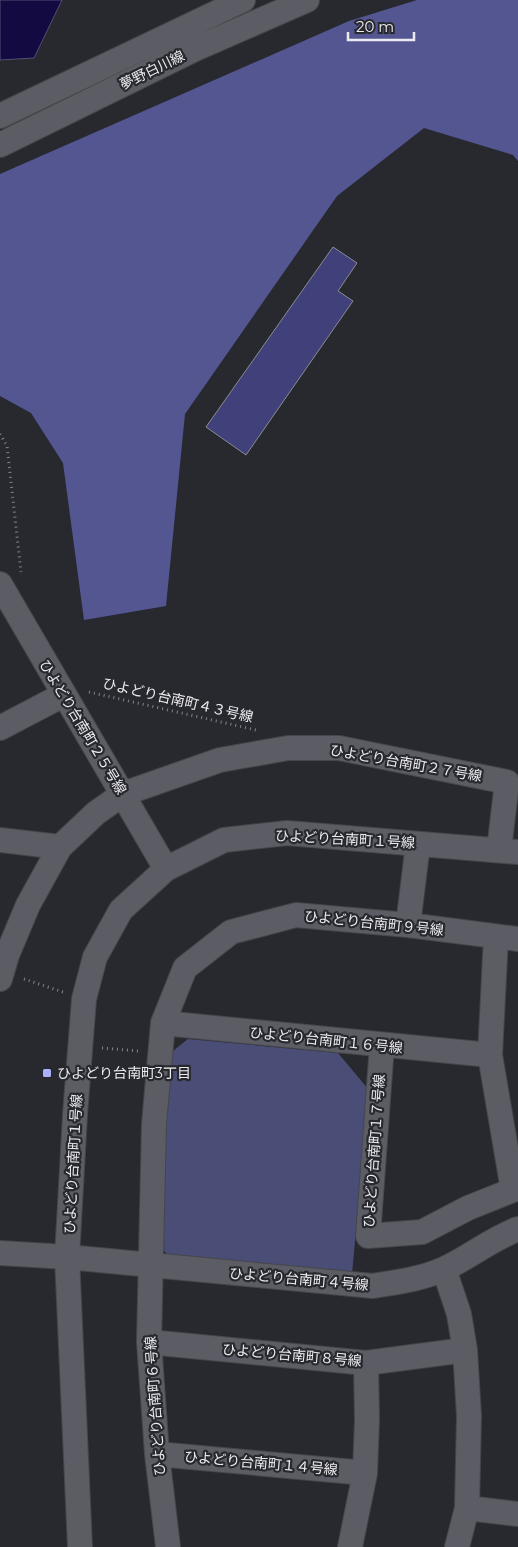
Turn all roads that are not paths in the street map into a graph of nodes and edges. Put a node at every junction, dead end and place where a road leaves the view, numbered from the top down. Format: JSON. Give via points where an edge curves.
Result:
{"nodes":[{"id":1,"x":243,"y":0,"type":"edge"},
{"id":2,"x":307,"y":0,"type":"edge"},
{"id":3,"x":0,"y":116,"type":"edge"},
{"id":4,"x":0,"y":145,"type":"edge"},
{"id":5,"x":2,"y":594,"type":"edge"},
{"id":6,"x":60,"y":690,"type":"junction"},
{"id":7,"x":0,"y":728,"type":"edge"},
{"id":8,"x":123,"y":794,"type":"junction"},
{"id":9,"x":0,"y":840,"type":"edge"},
{"id":10,"x":418,"y":844,"type":"junction"},
{"id":11,"x":60,"y":847,"type":"junction"},
{"id":12,"x":509,"y":851,"type":"edge"},
{"id":13,"x":166,"y":869,"type":"junction"},
{"id":14,"x":408,"y":925,"type":"junction"},
{"id":15,"x":507,"y":938,"type":"edge"},
{"id":16,"x":2,"y":965,"type":"edge"},
{"id":17,"x":163,"y":1023,"type":"junction"},
{"id":18,"x":382,"y":1045,"type":"junction"},
{"id":19,"x":490,"y":1055,"type":"junction"},
{"id":20,"x":518,"y":1229,"type":"edge"},
{"id":21,"x":0,"y":1253,"type":"edge"},
{"id":22,"x":67,"y":1257,"type":"junction"},
{"id":23,"x":150,"y":1265,"type":"junction"},
{"id":24,"x":444,"y":1269,"type":"junction"},
{"id":25,"x":149,"y":1342,"type":"junction"},
{"id":26,"x":465,"y":1350,"type":"junction"},
{"id":27,"x":366,"y":1363,"type":"junction"},
{"id":28,"x":157,"y":1454,"type":"junction"},
{"id":29,"x":365,"y":1474,"type":"junction"},
{"id":30,"x":467,"y":1508,"type":"junction"},
{"id":31,"x":518,"y":1514,"type":"edge"},
{"id":32,"x":80,"y":1547,"type":"edge"},
{"id":33,"x":168,"y":1547,"type":"edge"},
{"id":34,"x":350,"y":1547,"type":"edge"},
{"id":35,"x":457,"y":1547,"type":"edge"}],
"edges":[{"from":1,"to":3,"type":"street","name":"夢野白川線"},
{"from":2,"to":4,"type":"street","name":"夢野白川線","via":[[195,49]]},
{"from":5,"to":6,"type":"street","name":"ひよどり台南町２５号線"},
{"from":6,"to":7,"type":"street"},
{"from":6,"to":8,"type":"street","name":"ひよどり台南町２５号線"},
{"from":8,"to":11,"type":"street","name":"ひよどり台南町２７号線","via":[[96,813]]},
{"from":8,"to":12,"type":"street","name":"ひよどり台南町２７号線","via":[[220,760],[288,748],[339,748],[507,782]]},
{"from":8,"to":13,"type":"street","name":"ひよどり台南町２５号線"},
{"from":9,"to":11,"type":"street"},
{"from":10,"to":12,"type":"street","name":"ひよどり台南町１号線"},
{"from":10,"to":13,"type":"street","name":"ひよどり台南町１号線","via":[[286,833],[224,840]]},
{"from":10,"to":14,"type":"street"},
{"from":11,"to":16,"type":"street","name":"ひよどり台南町２７号線","via":[[28,905]]},
{"from":13,"to":22,"type":"street","name":"ひよどり台南町１号線","via":[[121,910],[96,957],[84,999]]},
{"from":14,"to":15,"type":"street","name":"ひよどり台南町９号線"},
{"from":14,"to":17,"type":"street","name":"ひよどり台南町９号線","via":[[296,915],[231,932],[185,968]]},
{"from":15,"to":19,"type":"street","name":"ひよどり台南町１７号線"},
{"from":17,"to":18,"type":"street","name":"ひよどり台南町１６号線"},
{"from":17,"to":23,"type":"street","name":"ひよどり台南町９号線","via":[[154,1124]]},
{"from":18,"to":19,"type":"street","name":"ひよどり台南町１６号線"},
{"from":18,"to":19,"type":"street","name":"ひよどり台南町１７号線","via":[[368,1236],[422,1232],[468,1208],[513,1190]]},
{"from":20,"to":24,"type":"street","name":"ひよどり台南町４号線","via":[[497,1237]]},
{"from":21,"to":22,"type":"street","name":"ひよどり台南町４号線"},
{"from":22,"to":23,"type":"street","name":"ひよどり台南町４号線"},
{"from":22,"to":32,"type":"street","name":"ひよどり台南町１号線"},
{"from":23,"to":24,"type":"street","name":"ひよどり台南町４号線","via":[[373,1286]]},
{"from":23,"to":25,"type":"street","name":"ひよどり台南町６号線"},
{"from":24,"to":26,"type":"street","via":[[459,1314]]},
{"from":25,"to":27,"type":"street","name":"ひよどり台南町８号線"},
{"from":25,"to":28,"type":"street","name":"ひよどり台南町６号線"},
{"from":26,"to":27,"type":"street","name":"ひよどり台南町８号線"},
{"from":26,"to":30,"type":"street","via":[[469,1416]]},
{"from":27,"to":29,"type":"street"},
{"from":28,"to":29,"type":"street","name":"ひよどり台南町１４号線"},
{"from":28,"to":33,"type":"street","name":"ひよどり台南町６号線"},
{"from":29,"to":34,"type":"street"},
{"from":30,"to":31,"type":"street"},
{"from":30,"to":35,"type":"street"}]}
